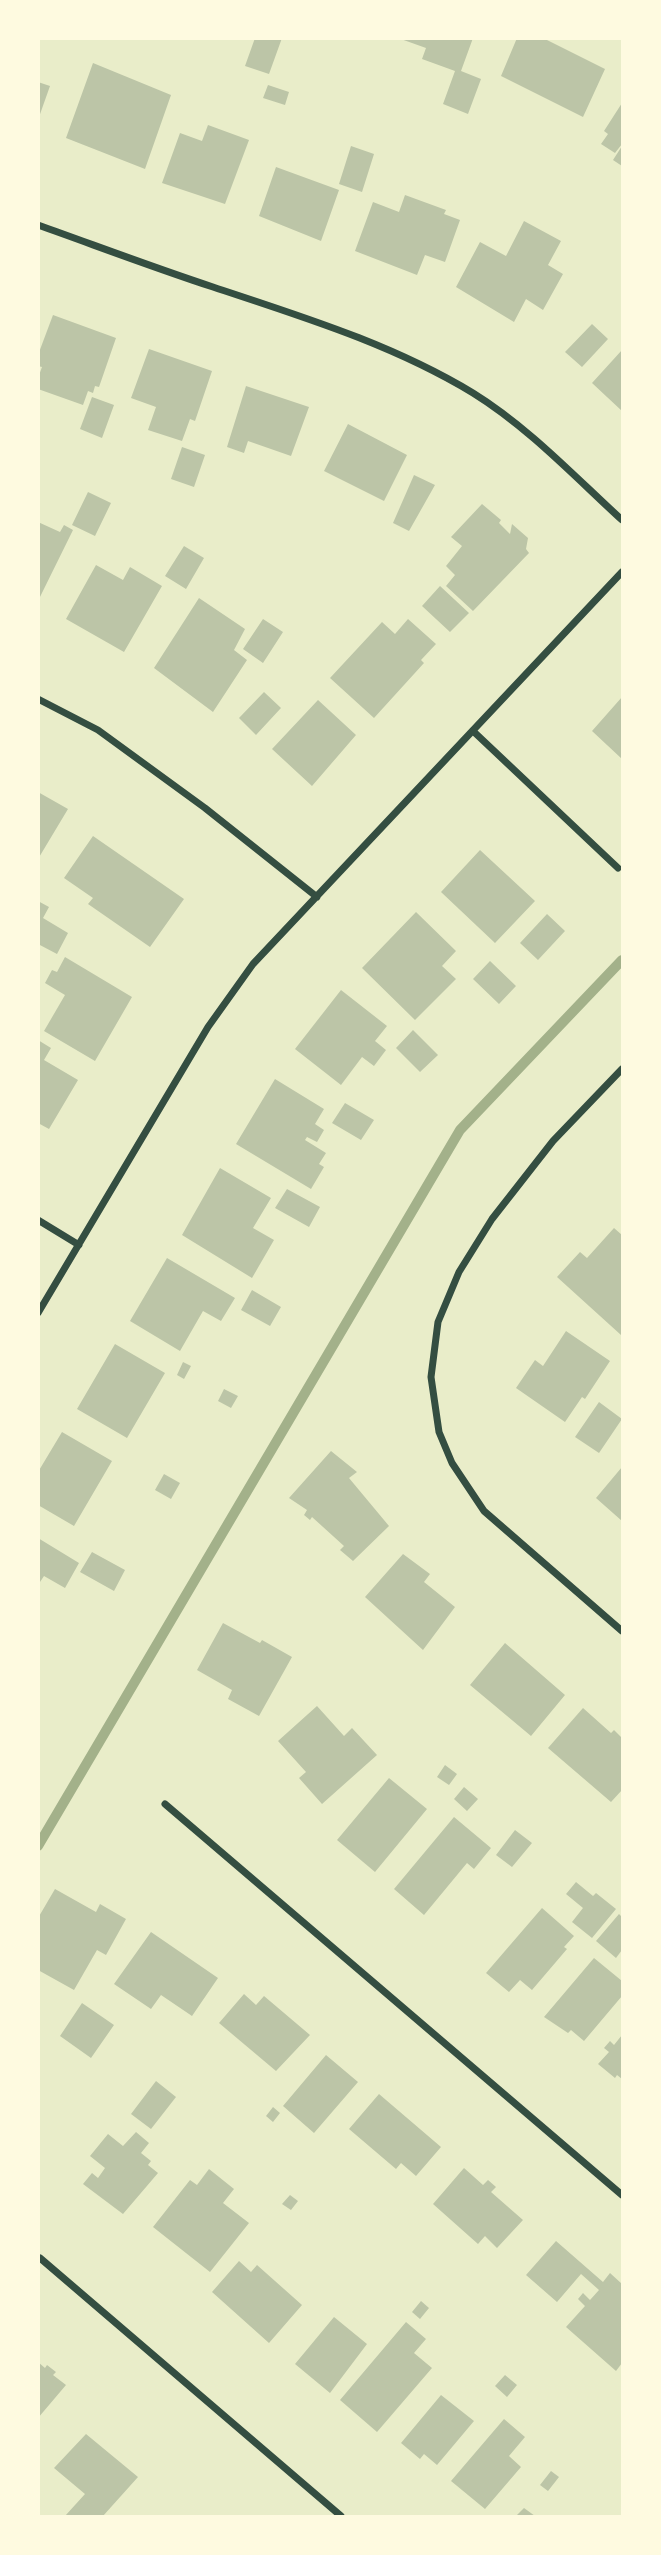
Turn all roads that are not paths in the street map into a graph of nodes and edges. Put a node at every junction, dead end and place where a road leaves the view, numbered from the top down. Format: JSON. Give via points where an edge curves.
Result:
{"nodes":[{"id":1,"x":38,"y":225,"type":"edge"},
{"id":2,"x":622,"y":520,"type":"edge"},
{"id":3,"x":622,"y":572,"type":"edge"},
{"id":4,"x":38,"y":699,"type":"edge"},
{"id":5,"x":474,"y":732,"type":"junction"},
{"id":6,"x":618,"y":868,"type":"dead end"},
{"id":7,"x":317,"y":897,"type":"junction"},
{"id":8,"x":622,"y":1069,"type":"edge"},
{"id":9,"x":38,"y":1220,"type":"edge"},
{"id":10,"x":79,"y":1245,"type":"junction"},
{"id":11,"x":38,"y":1313,"type":"edge"},
{"id":12,"x":622,"y":1631,"type":"edge"},
{"id":13,"x":165,"y":1804,"type":"dead end"},
{"id":14,"x":622,"y":2195,"type":"edge"},
{"id":15,"x":40,"y":2258,"type":"edge"},
{"id":16,"x":341,"y":2516,"type":"edge"}],
"edges":[{"from":1,"to":2,"type":"street","via":[[346,332],[422,364],[476,395],[531,437]]},
{"from":3,"to":5,"type":"street"},
{"from":4,"to":7,"type":"street","via":[[98,730]]},
{"from":5,"to":6,"type":"street"},
{"from":5,"to":7,"type":"street"},
{"from":7,"to":10,"type":"street","via":[[253,964],[208,1027]]},
{"from":8,"to":12,"type":"street","via":[[553,1141],[492,1219],[460,1272],[438,1322],[431,1377],[439,1432],[452,1464],[484,1511]]},
{"from":9,"to":10,"type":"street"},
{"from":10,"to":11,"type":"street"},
{"from":13,"to":14,"type":"street"},
{"from":15,"to":16,"type":"street"}]}
